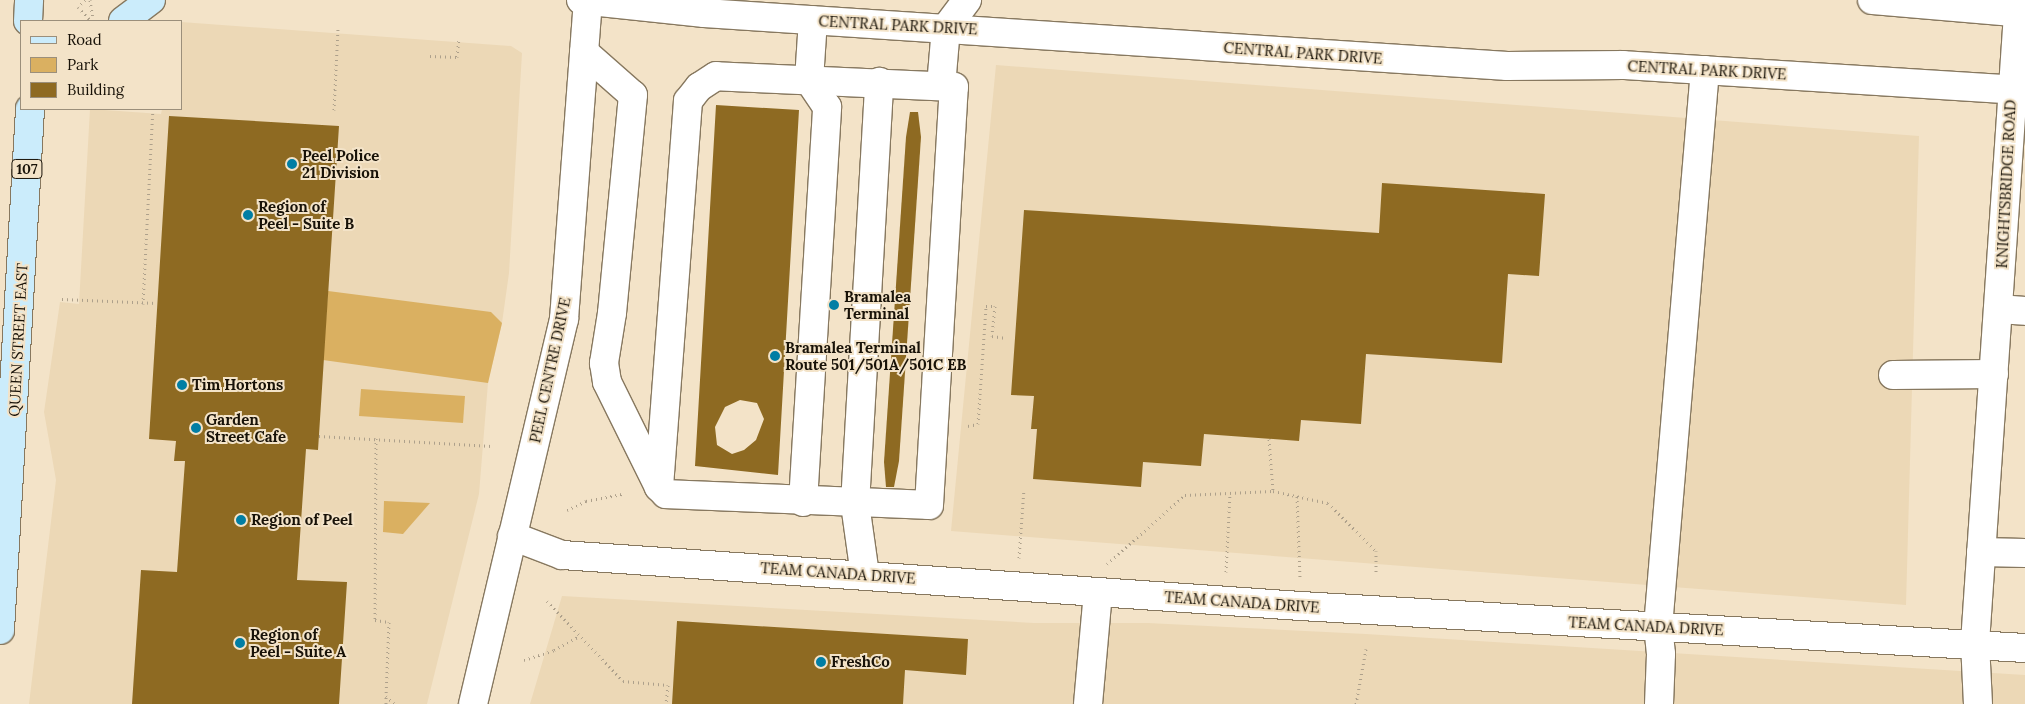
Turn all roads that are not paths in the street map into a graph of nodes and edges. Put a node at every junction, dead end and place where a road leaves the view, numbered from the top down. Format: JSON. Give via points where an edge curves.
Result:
{"nodes":[{"id":1,"x":29,"y":0,"type":"edge"},
{"id":2,"x":151,"y":0,"type":"edge"},
{"id":3,"x":581,"y":0,"type":"edge"},
{"id":4,"x":588,"y":0,"type":"edge"},
{"id":5,"x":967,"y":0,"type":"edge"},
{"id":6,"x":1872,"y":0,"type":"edge"},
{"id":7,"x":2020,"y":8,"type":"edge"},
{"id":8,"x":28,"y":20,"type":"edge"},
{"id":9,"x":124,"y":20,"type":"edge"},
{"id":10,"x":813,"y":20,"type":"junction"},
{"id":11,"x":946,"y":28,"type":"junction"},
{"id":12,"x":584,"y":52,"type":"junction"},
{"id":13,"x":1705,"y":70,"type":"junction"},
{"id":14,"x":809,"y":80,"type":"junction"},
{"id":15,"x":879,"y":82,"type":"junction"},
{"id":16,"x":941,"y":86,"type":"junction"},
{"id":17,"x":2018,"y":90,"type":"edge"},
{"id":18,"x":30,"y":110,"type":"edge"},
{"id":19,"x":1998,"y":309,"type":"junction"},
{"id":20,"x":2025,"y":311,"type":"edge"},
{"id":21,"x":1994,"y":374,"type":"junction"},
{"id":22,"x":1893,"y":375,"type":"dead end"},
{"id":23,"x":659,"y":487,"type":"junction"},
{"id":24,"x":803,"y":502,"type":"junction"},
{"id":25,"x":855,"y":504,"type":"junction"},
{"id":26,"x":512,"y":536,"type":"junction"},
{"id":27,"x":1981,"y":552,"type":"junction"},
{"id":28,"x":2025,"y":553,"type":"edge"},
{"id":29,"x":865,"y":575,"type":"junction"},
{"id":30,"x":1087,"y":591,"type":"junction"},
{"id":31,"x":1658,"y":627,"type":"junction"},
{"id":32,"x":0,"y":630,"type":"edge"},
{"id":33,"x":1975,"y":643,"type":"junction"},
{"id":34,"x":2025,"y":648,"type":"edge"},
{"id":35,"x":473,"y":704,"type":"edge"},
{"id":36,"x":1088,"y":704,"type":"edge"},
{"id":37,"x":1659,"y":704,"type":"edge"},
{"id":38,"x":1978,"y":704,"type":"edge"}],
"edges":[{"from":1,"to":8,"type":"main road"},
{"from":2,"to":9,"type":"main road"},
{"from":3,"to":4,"type":"street","name":"CENTRAL PARK DRIVE"},
{"from":4,"to":10,"type":"street","name":"CENTRAL PARK DRIVE"},
{"from":4,"to":12,"type":"street","name":"PEEL CENTRE DRIVE"},
{"from":5,"to":11,"type":"street"},
{"from":6,"to":7,"type":"street"},
{"from":7,"to":17,"type":"street","name":"KNIGHTSBRIDGE ROAD"},
{"from":10,"to":11,"type":"street","name":"CENTRAL PARK DRIVE"},
{"from":10,"to":14,"type":"street"},
{"from":11,"to":13,"type":"street","name":"CENTRAL PARK DRIVE","via":[[1507,66],[1624,65]]},
{"from":11,"to":16,"type":"street"},
{"from":12,"to":23,"type":"street","via":[[633,95],[612,313],[604,363],[607,382]]},
{"from":12,"to":26,"type":"street","name":"PEEL CENTRE DRIVE","via":[[564,319]]},
{"from":13,"to":17,"type":"street","name":"CENTRAL PARK DRIVE"},
{"from":13,"to":31,"type":"street"},
{"from":14,"to":15,"type":"street"},
{"from":14,"to":23,"type":"street","via":[[716,76],[699,87],[688,101]]},
{"from":14,"to":24,"type":"street","via":[[828,106]]},
{"from":15,"to":16,"type":"street"},
{"from":15,"to":25,"type":"street"},
{"from":16,"to":25,"type":"street","via":[[954,87],[929,505]]},
{"from":17,"to":19,"type":"street","name":"KNIGHTSBRIDGE ROAD"},
{"from":18,"to":32,"type":"main road","name":"QUEEN STREET EAST","number":"107"},
{"from":19,"to":20,"type":"street"},
{"from":19,"to":21,"type":"street","name":"KNIGHTSBRIDGE ROAD"},
{"from":21,"to":22,"type":"street"},
{"from":21,"to":27,"type":"street","name":"KNIGHTSBRIDGE ROAD"},
{"from":23,"to":24,"type":"street","via":[[666,494]]},
{"from":24,"to":25,"type":"street"},
{"from":25,"to":29,"type":"street"},
{"from":26,"to":29,"type":"street","name":"TEAM CANADA DRIVE","via":[[562,555]]},
{"from":26,"to":35,"type":"street","name":"PEEL CENTRE DRIVE"},
{"from":27,"to":28,"type":"street"},
{"from":27,"to":33,"type":"street","name":"KNIGHTSBRIDGE ROAD"},
{"from":29,"to":30,"type":"street","name":"TEAM CANADA DRIVE"},
{"from":30,"to":31,"type":"street","name":"TEAM CANADA DRIVE"},
{"from":30,"to":36,"type":"street"},
{"from":31,"to":33,"type":"street","name":"TEAM CANADA DRIVE"},
{"from":31,"to":37,"type":"street","via":[[1661,654]]},
{"from":33,"to":34,"type":"street"},
{"from":33,"to":38,"type":"street","name":"KNIGHTSBRIDGE ROAD"}]}
